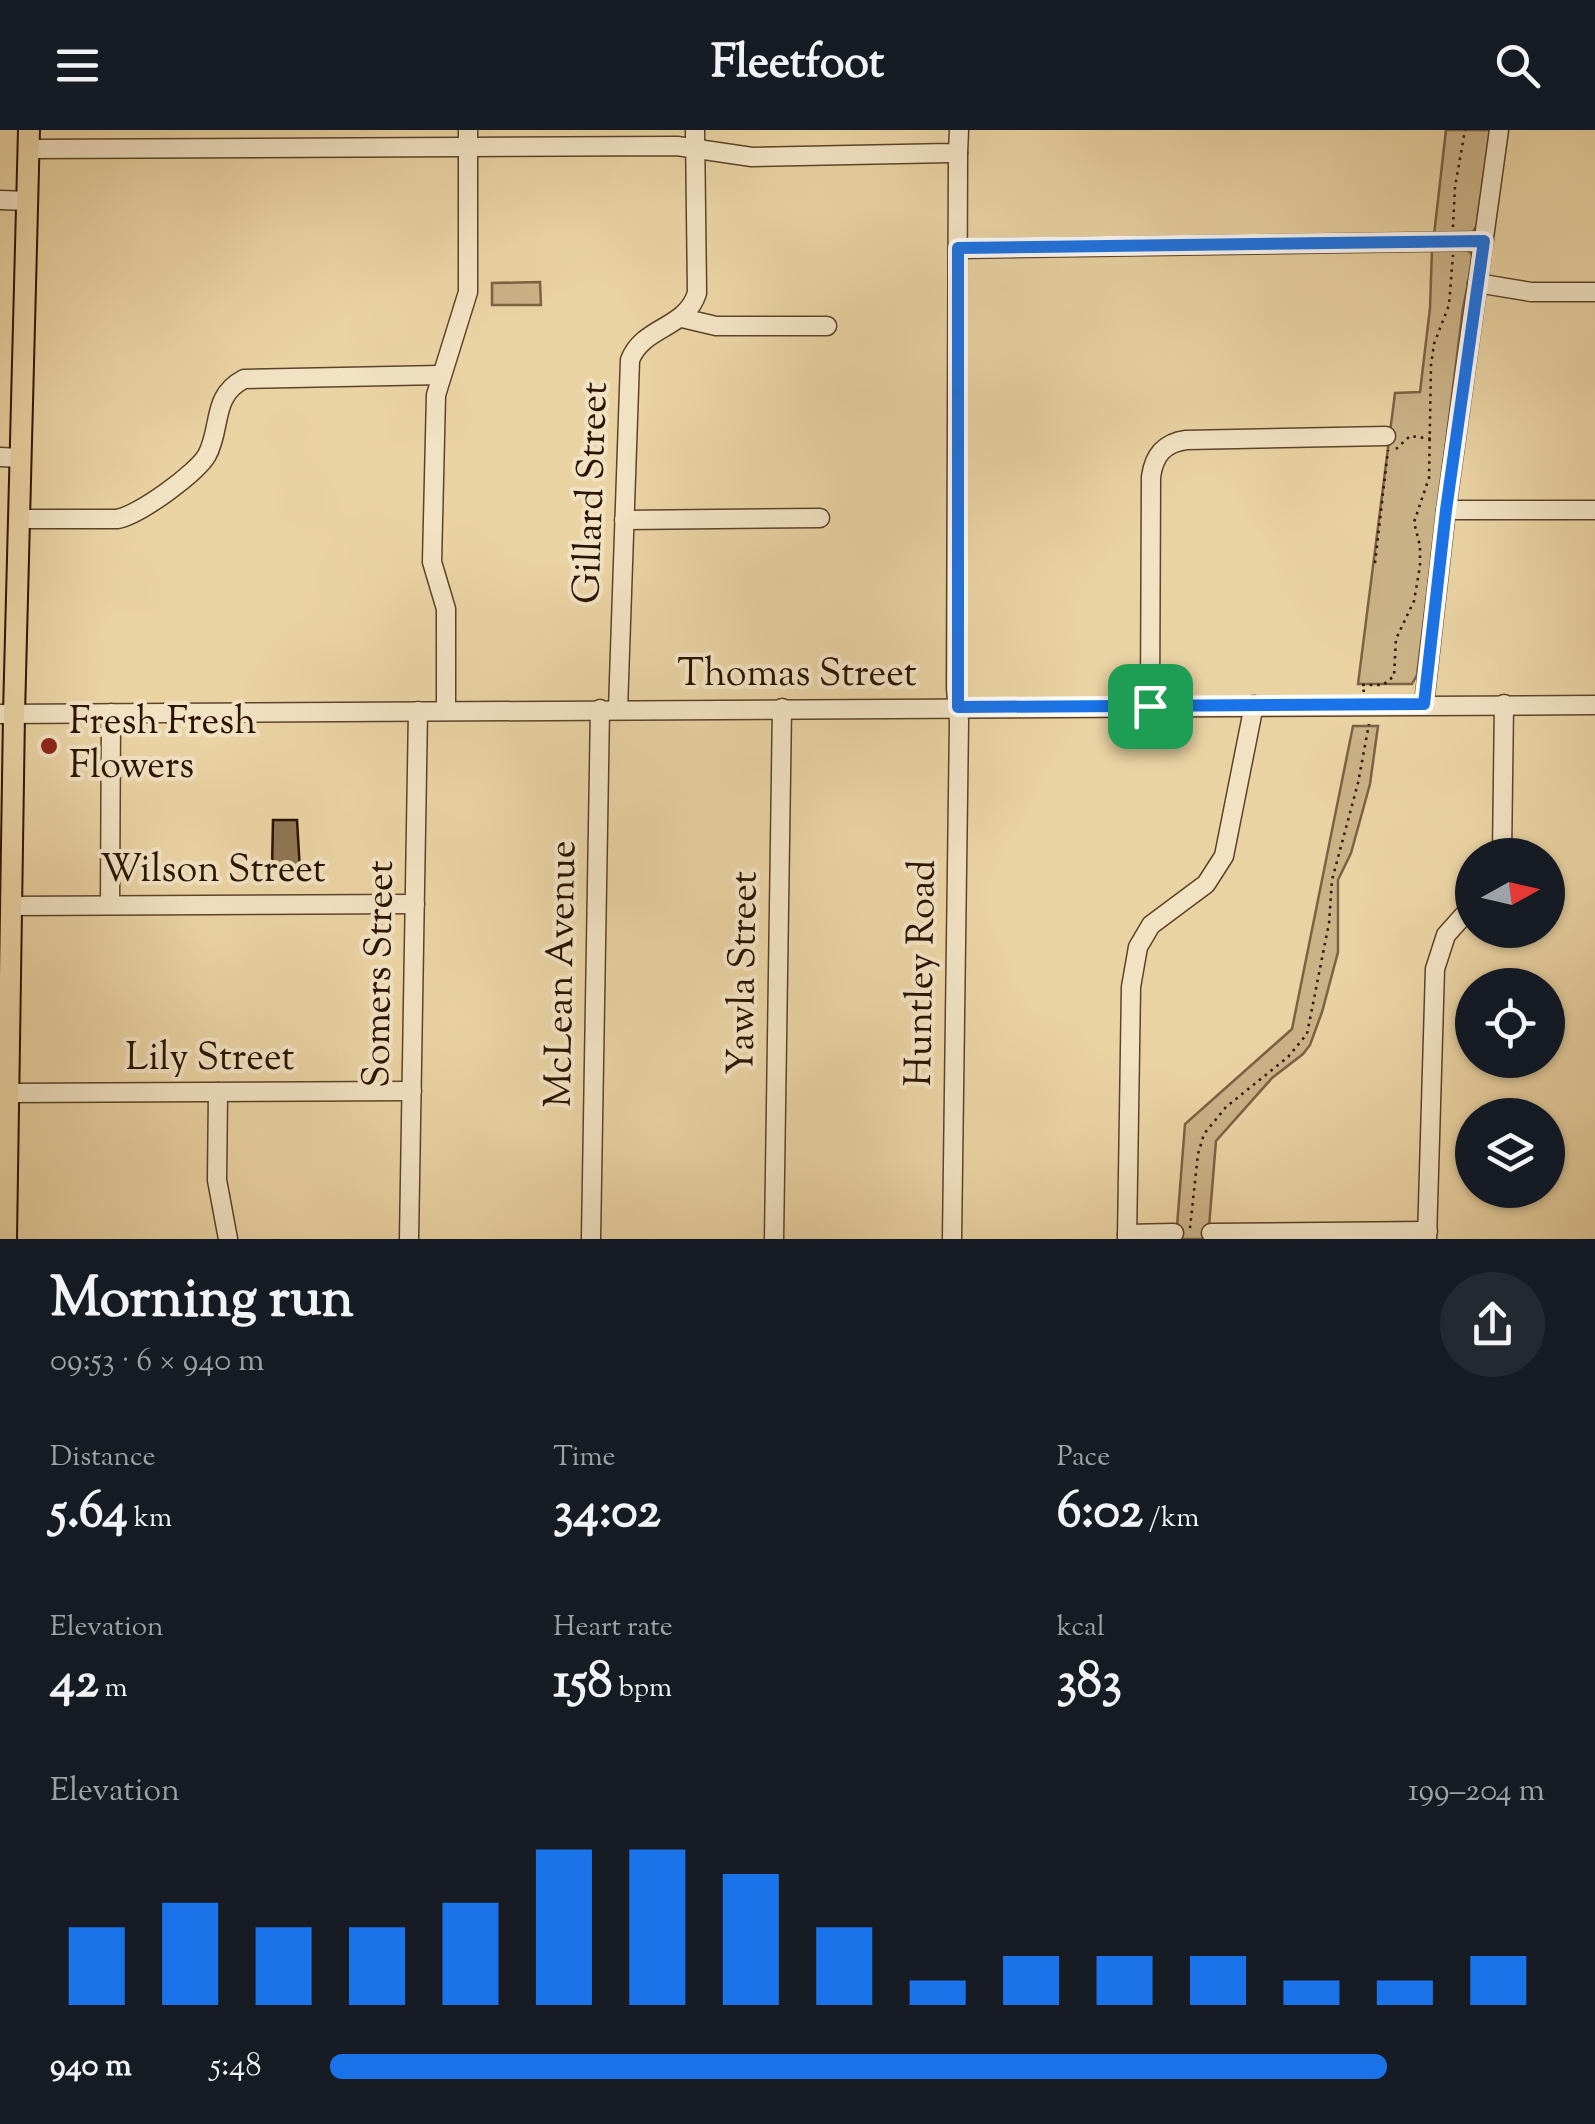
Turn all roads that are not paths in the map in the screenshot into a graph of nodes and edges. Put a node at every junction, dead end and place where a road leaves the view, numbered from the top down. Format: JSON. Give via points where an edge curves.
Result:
{"nodes":[{"id":1,"x":958,"y":130,"type":"edge"},
{"id":2,"x":1499,"y":130,"type":"edge"},
{"id":3,"x":468,"y":138,"type":"edge"},
{"id":4,"x":341,"y":139,"type":"edge"},
{"id":5,"x":29,"y":140,"type":"edge"},
{"id":6,"x":695,"y":140,"type":"edge"},
{"id":7,"x":958,"y":153,"type":"junction"},
{"id":8,"x":0,"y":200,"type":"edge"},
{"id":9,"x":28,"y":200,"type":"junction"},
{"id":10,"x":1484,"y":241,"type":"junction"},
{"id":11,"x":958,"y":248,"type":"junction"},
{"id":12,"x":1476,"y":291,"type":"junction"},
{"id":13,"x":1595,"y":292,"type":"edge"},
{"id":14,"x":682,"y":318,"type":"junction"},
{"id":15,"x":827,"y":326,"type":"dead end"},
{"id":16,"x":441,"y":376,"type":"junction"},
{"id":17,"x":1386,"y":436,"type":"dead end"},
{"id":18,"x":10,"y":458,"type":"edge"},
{"id":19,"x":1446,"y":510,"type":"junction"},
{"id":20,"x":1595,"y":510,"type":"edge"},
{"id":21,"x":820,"y":518,"type":"dead end"},
{"id":22,"x":19,"y":519,"type":"junction"},
{"id":23,"x":624,"y":520,"type":"junction"},
{"id":24,"x":1424,"y":704,"type":"junction"},
{"id":25,"x":1504,"y":704,"type":"junction"},
{"id":26,"x":1254,"y":705,"type":"junction"},
{"id":27,"x":1595,"y":705,"type":"edge"},
{"id":28,"x":1150,"y":706,"type":"junction"},
{"id":29,"x":958,"y":707,"type":"junction"},
{"id":30,"x":782,"y":708,"type":"junction"},
{"id":31,"x":609,"y":709,"type":"junction"},
{"id":32,"x":446,"y":710,"type":"junction"},
{"id":33,"x":418,"y":711,"type":"junction"},
{"id":34,"x":111,"y":713,"type":"junction"},
{"id":35,"x":7,"y":714,"type":"edge"},
{"id":36,"x":1502,"y":838,"type":"edge"},
{"id":37,"x":415,"y":904,"type":"junction"},
{"id":38,"x":11,"y":906,"type":"junction"},
{"id":39,"x":110,"y":906,"type":"junction"},
{"id":40,"x":1455,"y":925,"type":"edge"},
{"id":41,"x":4,"y":1044,"type":"edge"},
{"id":42,"x":412,"y":1091,"type":"junction"},
{"id":43,"x":218,"y":1092,"type":"junction"},
{"id":44,"x":8,"y":1093,"type":"junction"},
{"id":45,"x":1211,"y":1233,"type":"dead end"},
{"id":46,"x":1182,"y":1234,"type":"road end"},
{"id":47,"x":1428,"y":1235,"type":"edge"},
{"id":48,"x":1127,"y":1236,"type":"edge"},
{"id":49,"x":6,"y":1239,"type":"edge"},
{"id":50,"x":228,"y":1239,"type":"edge"},
{"id":51,"x":410,"y":1239,"type":"edge"},
{"id":52,"x":591,"y":1239,"type":"edge"},
{"id":53,"x":774,"y":1239,"type":"edge"},
{"id":54,"x":952,"y":1239,"type":"edge"}],
"edges":[{"from":1,"to":7,"type":"street","name":"Huntley Road"},
{"from":2,"to":10,"type":"street"},
{"from":3,"to":4,"type":"street"},
{"from":3,"to":6,"type":"street","via":[[677,146]]},
{"from":3,"to":16,"type":"street","via":[[468,292]]},
{"from":4,"to":5,"type":"street"},
{"from":5,"to":9,"type":"main road"},
{"from":6,"to":7,"type":"street","via":[[752,157]]},
{"from":6,"to":14,"type":"street","via":[[697,293]]},
{"from":7,"to":11,"type":"street","name":"Huntley Road"},
{"from":8,"to":9,"type":"street"},
{"from":9,"to":18,"type":"main road"},
{"from":10,"to":11,"type":"street"},
{"from":10,"to":12,"type":"street"},
{"from":11,"to":29,"type":"street","name":"Huntley Road"},
{"from":12,"to":13,"type":"street"},
{"from":12,"to":19,"type":"street"},
{"from":14,"to":15,"type":"street","via":[[716,326]]},
{"from":14,"to":23,"type":"street","name":"Gillard Street","via":[[648,335],[630,360]]},
{"from":16,"to":22,"type":"street","via":[[244,379],[222,397],[204,459],[130,516]]},
{"from":16,"to":32,"type":"street","via":[[432,562],[446,609]]},
{"from":17,"to":28,"type":"street","via":[[1186,440],[1162,449],[1150,476]]},
{"from":18,"to":22,"type":"main road"},
{"from":19,"to":20,"type":"street"},
{"from":19,"to":24,"type":"street"},
{"from":21,"to":23,"type":"street"},
{"from":22,"to":35,"type":"main road"},
{"from":23,"to":31,"type":"street","name":"Gillard Street"},
{"from":24,"to":25,"type":"street","name":"Thomas Street"},
{"from":24,"to":26,"type":"street","name":"Thomas Street"},
{"from":25,"to":27,"type":"street","name":"Thomas Street"},
{"from":25,"to":36,"type":"street"},
{"from":26,"to":28,"type":"street","name":"Thomas Street"},
{"from":26,"to":48,"type":"street","via":[[1224,856],[1206,884],[1152,925],[1134,962]]},
{"from":28,"to":29,"type":"street","name":"Thomas Street"},
{"from":29,"to":30,"type":"street","name":"Thomas Street"},
{"from":29,"to":54,"type":"street","name":"Huntley Road"},
{"from":30,"to":31,"type":"street","name":"Thomas Street"},
{"from":30,"to":53,"type":"street","name":"Yawla Street"},
{"from":31,"to":32,"type":"street","name":"Thomas Street"},
{"from":31,"to":52,"type":"street","name":"McLean Avenue"},
{"from":32,"to":33,"type":"street","name":"Thomas Street"},
{"from":33,"to":34,"type":"street","name":"Thomas Street"},
{"from":33,"to":37,"type":"street","name":"Somers Street"},
{"from":34,"to":35,"type":"street","name":"Thomas Street"},
{"from":34,"to":39,"type":"street"},
{"from":35,"to":38,"type":"main road"},
{"from":37,"to":39,"type":"street","name":"Wilson Street"},
{"from":37,"to":42,"type":"street","name":"Somers Street"},
{"from":38,"to":39,"type":"street","name":"Wilson Street"},
{"from":38,"to":41,"type":"main road"},
{"from":40,"to":47,"type":"street","via":[[1434,969]]},
{"from":41,"to":44,"type":"main road"},
{"from":42,"to":43,"type":"street","name":"Lily Street"},
{"from":42,"to":51,"type":"street","name":"Somers Street"},
{"from":43,"to":44,"type":"street","name":"Lily Street"},
{"from":43,"to":50,"type":"street","via":[[216,1180]]},
{"from":44,"to":49,"type":"main road"},
{"from":45,"to":47,"type":"street"},
{"from":46,"to":48,"type":"street"}]}
